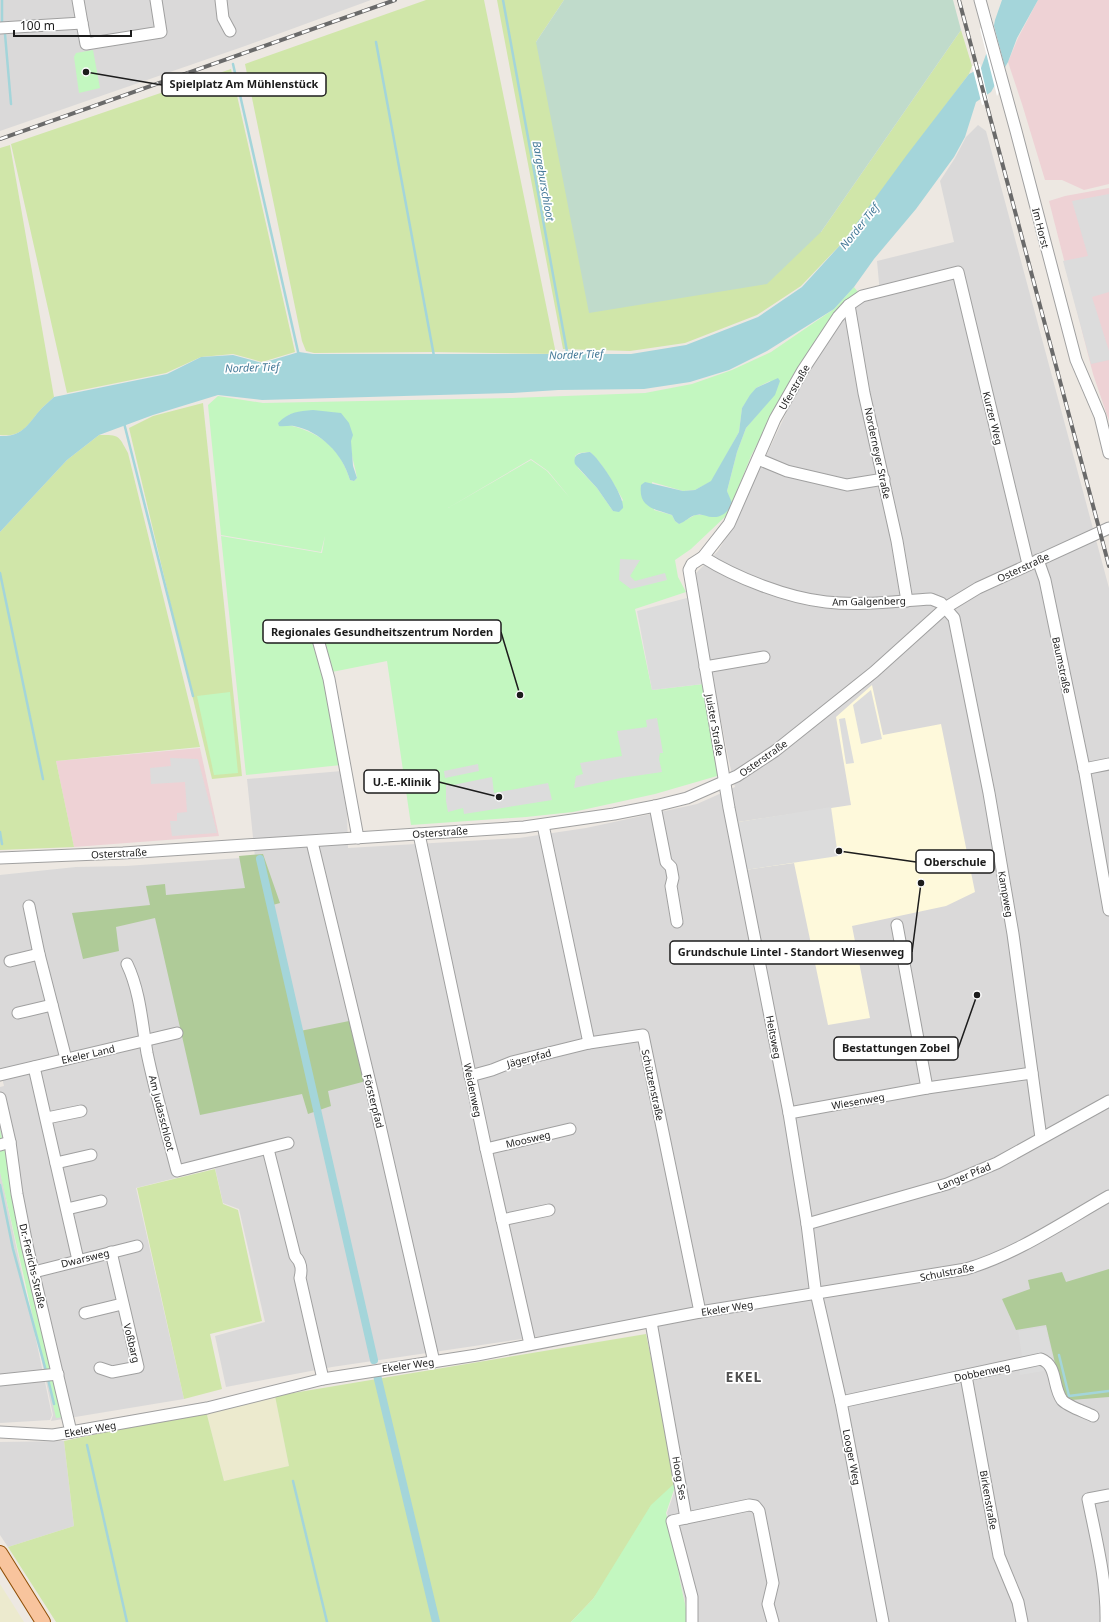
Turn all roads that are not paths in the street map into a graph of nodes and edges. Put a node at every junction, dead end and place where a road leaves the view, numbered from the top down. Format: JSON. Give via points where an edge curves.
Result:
{"nodes":[{"id":1,"x":78,"y":0,"type":"edge"},
{"id":2,"x":156,"y":0,"type":"edge"},
{"id":3,"x":221,"y":0,"type":"edge"},
{"id":4,"x":980,"y":0,"type":"edge"},
{"id":5,"x":82,"y":23,"type":"junction"},
{"id":6,"x":0,"y":28,"type":"edge"},
{"id":7,"x":230,"y":31,"type":"dead end"},
{"id":8,"x":958,"y":272,"type":"joint"},
{"id":9,"x":849,"y":305,"type":"junction"},
{"id":10,"x":1109,"y":453,"type":"edge"},
{"id":11,"x":758,"y":459,"type":"junction"},
{"id":12,"x":884,"y":479,"type":"junction"},
{"id":13,"x":1109,"y":528,"type":"edge"},
{"id":14,"x":703,"y":557,"type":"junction"},
{"id":15,"x":1033,"y":562,"type":"junction"},
{"id":16,"x":689,"y":570,"type":"joint"},
{"id":17,"x":907,"y":601,"type":"junction"},
{"id":18,"x":946,"y":608,"type":"junction"},
{"id":19,"x":317,"y":636,"type":"dead end"},
{"id":20,"x":764,"y":657,"type":"dead end"},
{"id":21,"x":705,"y":667,"type":"junction"},
{"id":22,"x":1109,"y":764,"type":"edge"},
{"id":23,"x":1084,"y":769,"type":"junction"},
{"id":24,"x":725,"y":782,"type":"junction"},
{"id":25,"x":655,"y":806,"type":"junction"},
{"id":26,"x":543,"y":824,"type":"junction"},
{"id":27,"x":419,"y":834,"type":"junction"},
{"id":28,"x":358,"y":838,"type":"junction"},
{"id":29,"x":312,"y":842,"type":"junction"},
{"id":30,"x":0,"y":858,"type":"edge"},
{"id":31,"x":29,"y":906,"type":"dead end"},
{"id":32,"x":1109,"y":910,"type":"edge"},
{"id":33,"x":677,"y":922,"type":"dead end"},
{"id":34,"x":897,"y":925,"type":"dead end"},
{"id":35,"x":40,"y":954,"type":"junction"},
{"id":36,"x":10,"y":961,"type":"dead end"},
{"id":37,"x":127,"y":964,"type":"dead end"},
{"id":38,"x":52,"y":1005,"type":"junction"},
{"id":39,"x":18,"y":1014,"type":"dead end"},
{"id":40,"x":177,"y":1033,"type":"dead end"},
{"id":41,"x":146,"y":1041,"type":"junction"},
{"id":42,"x":589,"y":1043,"type":"junction"},
{"id":43,"x":66,"y":1059,"type":"junction"},
{"id":44,"x":34,"y":1067,"type":"junction"},
{"id":45,"x":1032,"y":1073,"type":"junction"},
{"id":46,"x":0,"y":1075,"type":"edge"},
{"id":47,"x":470,"y":1076,"type":"junction"},
{"id":48,"x":927,"y":1088,"type":"junction"},
{"id":49,"x":0,"y":1098,"type":"edge"},
{"id":50,"x":1109,"y":1101,"type":"edge"},
{"id":51,"x":81,"y":1110,"type":"dead end"},
{"id":52,"x":789,"y":1113,"type":"junction"},
{"id":53,"x":47,"y":1118,"type":"junction"},
{"id":54,"x":570,"y":1129,"type":"dead end"},
{"id":55,"x":1041,"y":1138,"type":"junction"},
{"id":56,"x":288,"y":1143,"type":"dead end"},
{"id":57,"x":5,"y":1144,"type":"edge"},
{"id":58,"x":268,"y":1149,"type":"junction"},
{"id":59,"x":486,"y":1149,"type":"junction"},
{"id":60,"x":91,"y":1155,"type":"dead end"},
{"id":61,"x":56,"y":1163,"type":"junction"},
{"id":62,"x":1109,"y":1196,"type":"edge"},
{"id":63,"x":101,"y":1201,"type":"dead end"},
{"id":64,"x":67,"y":1208,"type":"junction"},
{"id":65,"x":549,"y":1210,"type":"dead end"},
{"id":66,"x":502,"y":1220,"type":"junction"},
{"id":67,"x":807,"y":1224,"type":"junction"},
{"id":68,"x":137,"y":1246,"type":"dead end"},
{"id":69,"x":111,"y":1252,"type":"junction"},
{"id":70,"x":78,"y":1260,"type":"junction"},
{"id":71,"x":34,"y":1272,"type":"junction"},
{"id":72,"x":816,"y":1293,"type":"junction"},
{"id":73,"x":122,"y":1304,"type":"junction"},
{"id":74,"x":700,"y":1312,"type":"junction"},
{"id":75,"x":85,"y":1313,"type":"dead end"},
{"id":76,"x":651,"y":1322,"type":"junction"},
{"id":77,"x":530,"y":1344,"type":"junction"},
{"id":78,"x":434,"y":1362,"type":"junction"},
{"id":79,"x":100,"y":1368,"type":"dead end"},
{"id":80,"x":58,"y":1374,"type":"junction"},
{"id":81,"x":966,"y":1376,"type":"junction"},
{"id":82,"x":322,"y":1379,"type":"junction"},
{"id":83,"x":0,"y":1380,"type":"edge"},
{"id":84,"x":842,"y":1402,"type":"junction"},
{"id":85,"x":1093,"y":1416,"type":"dead end"},
{"id":86,"x":0,"y":1432,"type":"edge"},
{"id":87,"x":71,"y":1432,"type":"junction"},
{"id":88,"x":1109,"y":1495,"type":"edge"},
{"id":89,"x":686,"y":1518,"type":"junction"},
{"id":90,"x":0,"y":1553,"type":"edge"},
{"id":91,"x":43,"y":1622,"type":"edge"},
{"id":92,"x":692,"y":1622,"type":"edge"},
{"id":93,"x":773,"y":1622,"type":"edge"},
{"id":94,"x":883,"y":1622,"type":"edge"},
{"id":95,"x":1022,"y":1622,"type":"edge"},
{"id":96,"x":1106,"y":1622,"type":"edge"}],
"edges":[{"from":1,"to":5,"type":"street"},
{"from":2,"to":5,"type":"street","via":[[161,32],[86,44]]},
{"from":3,"to":7,"type":"street","via":[[223,18]]},
{"from":4,"to":10,"type":"street","name":"Im Horst","via":[[1076,360],[1100,416]]},
{"from":5,"to":6,"type":"street"},
{"from":8,"to":9,"type":"street","name":"Uferstraße","via":[[862,296]]},
{"from":8,"to":15,"type":"street","name":"Kurzer Weg"},
{"from":9,"to":11,"type":"street","name":"Uferstraße","via":[[838,317],[803,370],[775,419]]},
{"from":9,"to":12,"type":"street","name":"Norderneyer Straße","via":[[864,393]]},
{"from":11,"to":12,"type":"street","via":[[787,471],[847,485]]},
{"from":11,"to":14,"type":"street","name":"Uferstraße","via":[[729,524]]},
{"from":12,"to":17,"type":"street","name":"Norderneyer Straße"},
{"from":13,"to":15,"type":"street","name":"Osterstraße"},
{"from":14,"to":16,"type":"street","name":"Uferstraße","via":[[692,564]]},
{"from":14,"to":17,"type":"street","name":"Am Galgenberg","via":[[755,583],[805,598],[857,603]]},
{"from":15,"to":18,"type":"street","name":"Osterstraße","via":[[978,588]]},
{"from":15,"to":23,"type":"street","name":"Baumstraße","via":[[1045,580]]},
{"from":16,"to":21,"type":"street","name":"Juister Straße"},
{"from":17,"to":18,"type":"street","name":"Am Galgenberg","via":[[931,599]]},
{"from":18,"to":24,"type":"street","name":"Osterstraße","via":[[852,691],[775,751]]},
{"from":18,"to":45,"type":"street","name":"Kampweg","via":[[954,618],[989,793],[1013,934]]},
{"from":19,"to":28,"type":"street","via":[[330,679]]},
{"from":20,"to":21,"type":"street"},
{"from":21,"to":24,"type":"street","name":"Juister Straße"},
{"from":22,"to":23,"type":"street"},
{"from":23,"to":32,"type":"street","name":"Baumstraße"},
{"from":24,"to":25,"type":"street","name":"Osterstraße","via":[[687,798]]},
{"from":24,"to":52,"type":"street","name":"Heitsweg"},
{"from":25,"to":26,"type":"street","name":"Osterstraße"},
{"from":25,"to":33,"type":"street","via":[[666,862],[671,868],[673,878],[671,886]]},
{"from":26,"to":27,"type":"street","name":"Osterstraße"},
{"from":26,"to":42,"type":"street"},
{"from":27,"to":28,"type":"street","name":"Osterstraße"},
{"from":27,"to":47,"type":"street","name":"Weidenweg"},
{"from":28,"to":29,"type":"street","name":"Osterstraße"},
{"from":29,"to":30,"type":"street","name":"Osterstraße"},
{"from":29,"to":78,"type":"street","name":"Försterpfad"},
{"from":31,"to":35,"type":"street"},
{"from":34,"to":48,"type":"street"},
{"from":35,"to":36,"type":"street"},
{"from":35,"to":38,"type":"street"},
{"from":37,"to":41,"type":"street","name":"Am Judasschloot","via":[[132,974]]},
{"from":38,"to":39,"type":"street"},
{"from":38,"to":43,"type":"street"},
{"from":40,"to":41,"type":"street","name":"Ekeler Land"},
{"from":41,"to":43,"type":"street","name":"Ekeler Land"},
{"from":41,"to":58,"type":"street","name":"Am Judasschloot","via":[[177,1171]]},
{"from":42,"to":47,"type":"street","name":"Jägerpfad","via":[[512,1062]]},
{"from":42,"to":74,"type":"street","name":"Schützenstraße","via":[[643,1035]]},
{"from":43,"to":44,"type":"street","name":"Ekeler Land"},
{"from":44,"to":46,"type":"street","name":"Ekeler Land"},
{"from":44,"to":53,"type":"street"},
{"from":45,"to":48,"type":"street","name":"Wiesenweg"},
{"from":45,"to":55,"type":"street","name":"Kampweg"},
{"from":47,"to":59,"type":"street","name":"Weidenweg"},
{"from":48,"to":52,"type":"street","name":"Wiesenweg"},
{"from":49,"to":57,"type":"street","name":"Dr.-Frerichs-Straße"},
{"from":50,"to":55,"type":"street","name":"Langer Pfad"},
{"from":51,"to":53,"type":"street"},
{"from":52,"to":67,"type":"street","name":"Heitsweg"},
{"from":53,"to":61,"type":"street"},
{"from":54,"to":59,"type":"street","name":"Moosweg"},
{"from":55,"to":67,"type":"street","name":"Langer Pfad","via":[[998,1163],[947,1184]]},
{"from":56,"to":58,"type":"street","name":"Am Judasschloot"},
{"from":57,"to":71,"type":"street","name":"Dr.-Frerichs-Straße"},
{"from":58,"to":82,"type":"street","via":[[295,1256],[295,1273],[300,1278]]},
{"from":59,"to":66,"type":"street","name":"Weidenweg"},
{"from":60,"to":61,"type":"street"},
{"from":61,"to":64,"type":"street"},
{"from":62,"to":72,"type":"street","name":"Schulstraße","via":[[1020,1246],[980,1265]]},
{"from":63,"to":64,"type":"street"},
{"from":64,"to":70,"type":"street"},
{"from":65,"to":66,"type":"street"},
{"from":66,"to":77,"type":"street","name":"Weidenweg"},
{"from":67,"to":72,"type":"street","name":"Heitsweg"},
{"from":68,"to":69,"type":"street","name":"Dwarsweg"},
{"from":69,"to":70,"type":"street","name":"Dwarsweg"},
{"from":69,"to":73,"type":"street","name":"Voßbarg"},
{"from":70,"to":71,"type":"street","name":"Dwarsweg"},
{"from":71,"to":80,"type":"street","name":"Dr.-Frerichs-Straße"},
{"from":72,"to":74,"type":"street","name":"Ekeler Weg"},
{"from":72,"to":84,"type":"street","name":"Looger Weg"},
{"from":73,"to":75,"type":"street"},
{"from":73,"to":79,"type":"street","name":"Voßbarg","via":[[138,1367],[112,1372]]},
{"from":74,"to":76,"type":"street","name":"Ekeler Weg"},
{"from":76,"to":77,"type":"street","name":"Ekeler Weg"},
{"from":76,"to":89,"type":"street","name":"Hoog Ses"},
{"from":77,"to":78,"type":"street","name":"Ekeler Weg"},
{"from":78,"to":82,"type":"street","name":"Ekeler Weg"},
{"from":80,"to":83,"type":"street"},
{"from":80,"to":87,"type":"street","name":"Dr.-Frerichs-Straße"},
{"from":81,"to":84,"type":"street","name":"Dobbenweg"},
{"from":81,"to":85,"type":"street","name":"Dobbenweg","via":[[1041,1360],[1051,1366],[1057,1391],[1063,1401]]},
{"from":81,"to":95,"type":"street","name":"Birkenstraße","via":[[999,1556],[1018,1602]]},
{"from":82,"to":87,"type":"street","name":"Ekeler Weg","via":[[207,1408]]},
{"from":84,"to":94,"type":"street","name":"Looger Weg"},
{"from":86,"to":87,"type":"street","name":"Ekeler Weg","via":[[53,1435]]},
{"from":88,"to":96,"type":"street","via":[[1088,1499],[1107,1603]]},
{"from":89,"to":92,"type":"street","via":[[672,1521],[692,1597]]},
{"from":89,"to":93,"type":"street","via":[[749,1505],[760,1511],[773,1583],[768,1604]]},
{"from":90,"to":91,"type":"main road"}]}
